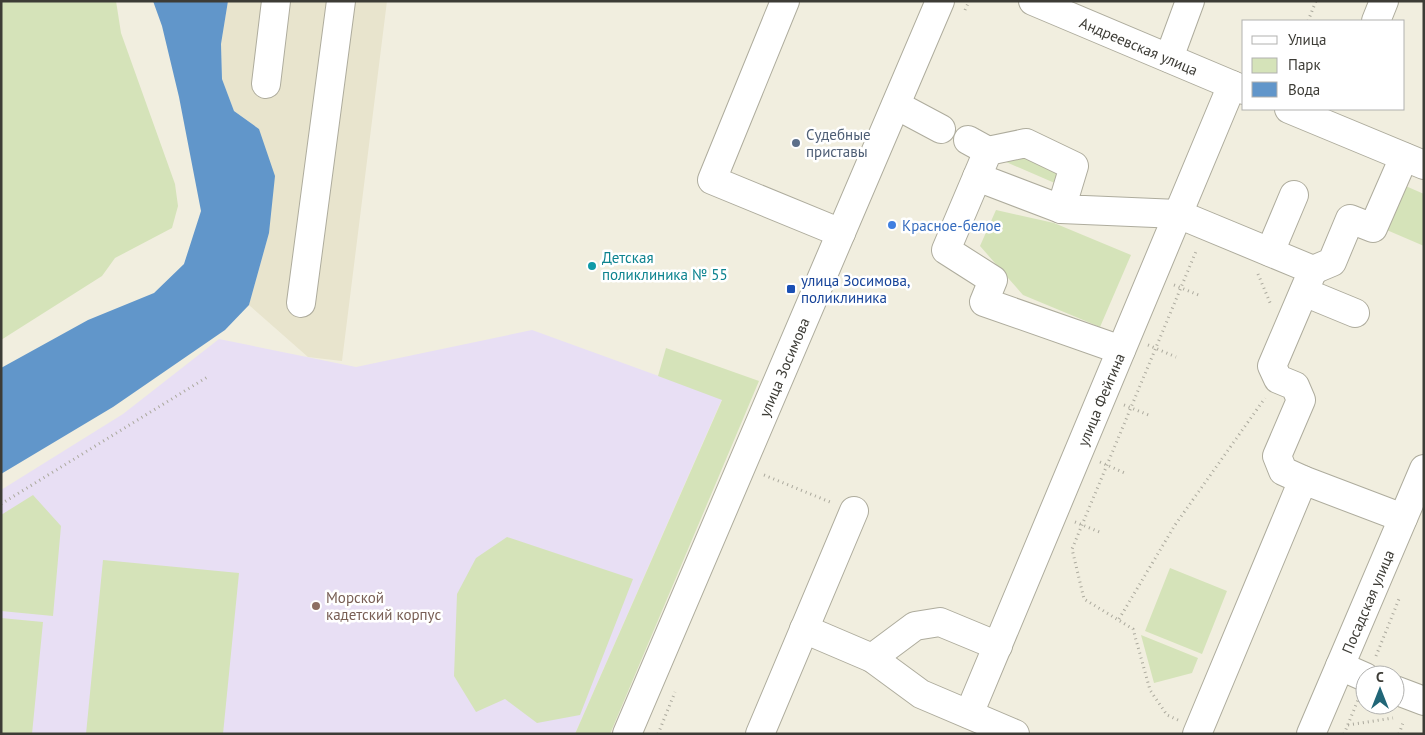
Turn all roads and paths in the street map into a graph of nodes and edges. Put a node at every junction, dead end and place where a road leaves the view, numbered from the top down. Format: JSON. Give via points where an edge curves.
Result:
{"nodes":[{"id":1,"x":276,"y":1,"type":"edge"},
{"id":2,"x":341,"y":1,"type":"edge"},
{"id":3,"x":785,"y":1,"type":"edge"},
{"id":4,"x":940,"y":1,"type":"edge"},
{"id":5,"x":1033,"y":1,"type":"edge"},
{"id":6,"x":1190,"y":1,"type":"edge"},
{"id":7,"x":1316,"y":1,"type":"edge"},
{"id":8,"x":1384,"y":1,"type":"edge"},
{"id":9,"x":1308,"y":20,"type":"edge"},
{"id":10,"x":1376,"y":20,"type":"edge"},
{"id":11,"x":1169,"y":58,"type":"junction"},
{"id":12,"x":266,"y":84,"type":"dead end"},
{"id":13,"x":1238,"y":87,"type":"edge"},
{"id":14,"x":896,"y":105,"type":"junction"},
{"id":15,"x":1291,"y":110,"type":"edge"},
{"id":16,"x":942,"y":129,"type":"dead end"},
{"id":17,"x":1414,"y":161,"type":"edge"},
{"id":18,"x":977,"y":177,"type":"junction"},
{"id":19,"x":1294,"y":195,"type":"dead end"},
{"id":20,"x":1061,"y":209,"type":"junction"},
{"id":21,"x":1178,"y":214,"type":"junction"},
{"id":22,"x":1207,"y":226,"type":"junction"},
{"id":23,"x":841,"y":233,"type":"junction"},
{"id":24,"x":1262,"y":259,"type":"junction"},
{"id":25,"x":1308,"y":281,"type":"junction"},
{"id":26,"x":301,"y":303,"type":"dead end"},
{"id":27,"x":1272,"y":306,"type":"dead end"},
{"id":28,"x":1355,"y":313,"type":"dead end"},
{"id":29,"x":1121,"y":350,"type":"junction"},
{"id":30,"x":209,"y":376,"type":"dead end"},
{"id":31,"x":1270,"y":391,"type":"dead end"},
{"id":32,"x":1424,"y":470,"type":"edge"},
{"id":33,"x":763,"y":475,"type":"dead end"},
{"id":34,"x":1302,"y":480,"type":"junction"},
{"id":35,"x":1,"y":504,"type":"edge"},
{"id":36,"x":854,"y":511,"type":"joint"},
{"id":37,"x":1403,"y":518,"type":"junction"},
{"id":38,"x":1400,"y":596,"type":"dead end"},
{"id":39,"x":1119,"y":619,"type":"junction"},
{"id":40,"x":804,"y":629,"type":"junction"},
{"id":41,"x":998,"y":646,"type":"junction"},
{"id":42,"x":872,"y":658,"type":"junction"},
{"id":43,"x":1372,"y":665,"type":"edge"},
{"id":44,"x":1340,"y":666,"type":"junction"},
{"id":45,"x":1355,"y":672,"type":"edge"},
{"id":46,"x":1405,"y":699,"type":"edge"},
{"id":47,"x":1355,"y":707,"type":"edge"},
{"id":48,"x":1415,"y":708,"type":"edge"},
{"id":49,"x":969,"y":714,"type":"junction"},
{"id":50,"x":1348,"y":725,"type":"junction"},
{"id":51,"x":1198,"y":731,"type":"edge"},
{"id":52,"x":627,"y":734,"type":"edge"},
{"id":53,"x":760,"y":734,"type":"edge"},
{"id":54,"x":1016,"y":734,"type":"edge"},
{"id":55,"x":1311,"y":734,"type":"edge"},
{"id":56,"x":1344,"y":734,"type":"edge"}],
"edges":[{"from":1,"to":12,"type":"street"},
{"from":2,"to":26,"type":"street"},
{"from":3,"to":23,"type":"street","via":[[712,180]]},
{"from":4,"to":14,"type":"street","name":"улица Зосимова"},
{"from":5,"to":11,"type":"street","name":"Андреевская улица"},
{"from":6,"to":11,"type":"street"},
{"from":7,"to":9,"type":"path"},
{"from":8,"to":10,"type":"street"},
{"from":11,"to":13,"type":"street","name":"Андреевская улица"},
{"from":13,"to":21,"type":"street","name":"улица Фейгина"},
{"from":14,"to":16,"type":"street"},
{"from":14,"to":23,"type":"street","name":"улица Зосимова"},
{"from":15,"to":17,"type":"street"},
{"from":17,"to":25,"type":"street","via":[[1373,228],[1350,219],[1332,262]]},
{"from":18,"to":20,"type":"street"},
{"from":18,"to":20,"type":"street","via":[[978,145],[1026,143],[1074,166]]},
{"from":18,"to":29,"type":"street","via":[[946,250],[993,280],[984,302]]},
{"from":19,"to":24,"type":"street"},
{"from":20,"to":21,"type":"street"},
{"from":21,"to":22,"type":"street"},
{"from":21,"to":29,"type":"street","name":"улица Фейгина"},
{"from":22,"to":24,"type":"street"},
{"from":22,"to":39,"type":"path","via":[[1072,549],[1084,599]]},
{"from":23,"to":52,"type":"street","name":"улица Зосимова"},
{"from":24,"to":25,"type":"street"},
{"from":24,"to":27,"type":"path"},
{"from":25,"to":28,"type":"street"},
{"from":25,"to":34,"type":"street","via":[[1272,366],[1278,379],[1295,386],[1301,400],[1277,456],[1283,471]]},
{"from":29,"to":41,"type":"street","name":"улица Фейгина"},
{"from":30,"to":35,"type":"path"},
{"from":31,"to":39,"type":"path","via":[[1175,525]]},
{"from":32,"to":37,"type":"street","name":"Посадская улица"},
{"from":33,"to":36,"type":"path"},
{"from":34,"to":37,"type":"street"},
{"from":34,"to":51,"type":"street"},
{"from":36,"to":40,"type":"street"},
{"from":37,"to":44,"type":"street","name":"Посадская улица"},
{"from":38,"to":43,"type":"path"},
{"from":39,"to":51,"type":"path","via":[[1133,629],[1150,690],[1167,715]]},
{"from":40,"to":42,"type":"street"},
{"from":40,"to":53,"type":"street"},
{"from":41,"to":42,"type":"street","via":[[940,622],[915,626]]},
{"from":41,"to":49,"type":"street","name":"улица Фейгина"},
{"from":42,"to":49,"type":"street","via":[[921,694]]},
{"from":44,"to":45,"type":"street"},
{"from":44,"to":55,"type":"street","name":"Посадская улица"},
{"from":46,"to":48,"type":"street"},
{"from":47,"to":50,"type":"path"},
{"from":48,"to":50,"type":"path"},
{"from":49,"to":54,"type":"street"},
{"from":50,"to":56,"type":"path"}]}
